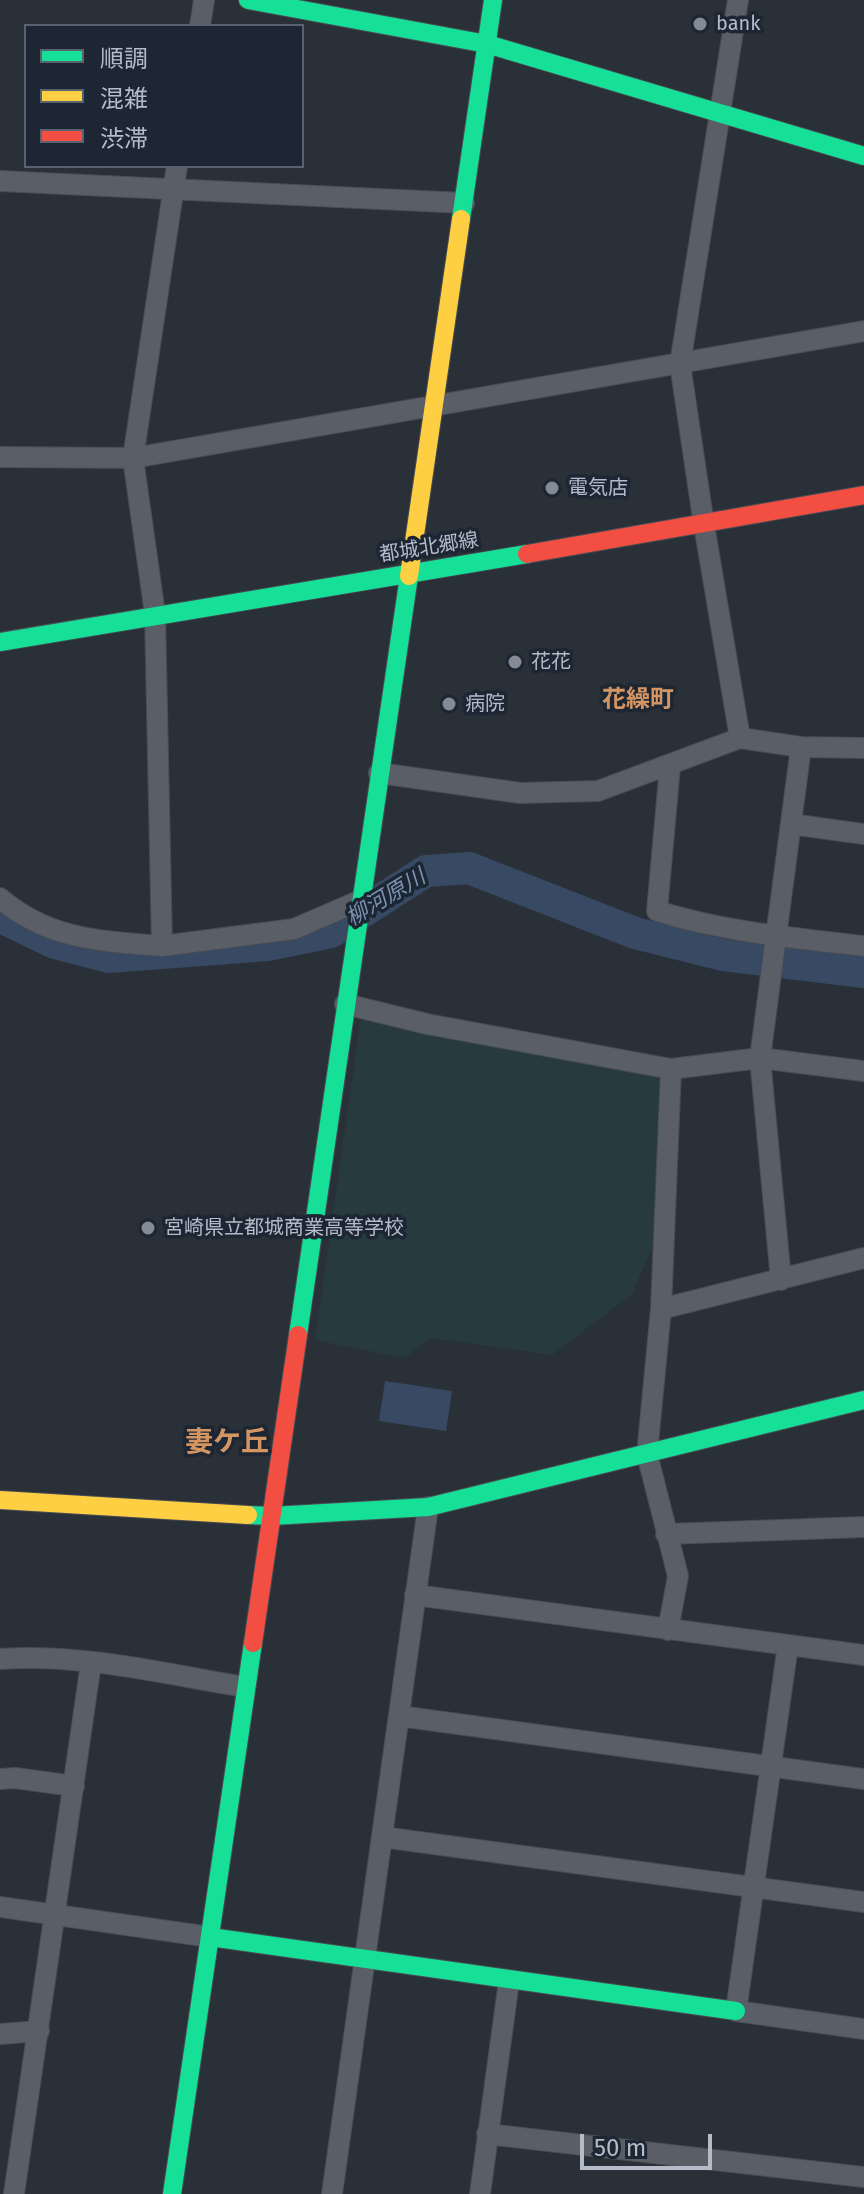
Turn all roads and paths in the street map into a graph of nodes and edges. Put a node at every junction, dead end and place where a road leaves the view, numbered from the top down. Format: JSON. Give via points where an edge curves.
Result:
{"nodes":[{"id":1,"x":204,"y":0,"type":"edge"},
{"id":2,"x":248,"y":0,"type":"edge"},
{"id":3,"x":493,"y":0,"type":"edge"},
{"id":4,"x":738,"y":0,"type":"edge"},
{"id":5,"x":200,"y":24,"type":"edge"},
{"id":6,"x":487,"y":44,"type":"junction"},
{"id":7,"x":721,"y":114,"type":"junction"},
{"id":8,"x":864,"y":156,"type":"edge"},
{"id":9,"x":177,"y":168,"type":"edge"},
{"id":10,"x":0,"y":181,"type":"edge"},
{"id":11,"x":173,"y":189,"type":"junction"},
{"id":12,"x":464,"y":203,"type":"junction"},
{"id":13,"x":864,"y":331,"type":"edge"},
{"id":14,"x":680,"y":364,"type":"junction"},
{"id":15,"x":435,"y":406,"type":"junction"},
{"id":16,"x":0,"y":457,"type":"edge"},
{"id":17,"x":133,"y":458,"type":"junction"},
{"id":18,"x":864,"y":495,"type":"edge"},
{"id":19,"x":704,"y":525,"type":"junction"},
{"id":20,"x":409,"y":574,"type":"junction"},
{"id":21,"x":155,"y":614,"type":"junction"},
{"id":22,"x":0,"y":642,"type":"edge"},
{"id":23,"x":740,"y":738,"type":"junction"},
{"id":24,"x":801,"y":747,"type":"junction"},
{"id":25,"x":864,"y":748,"type":"edge"},
{"id":26,"x":670,"y":766,"type":"junction"},
{"id":27,"x":379,"y":773,"type":"junction"},
{"id":28,"x":791,"y":824,"type":"junction"},
{"id":29,"x":864,"y":834,"type":"edge"},
{"id":30,"x":0,"y":898,"type":"edge"},
{"id":31,"x":361,"y":900,"type":"junction"},
{"id":32,"x":775,"y":940,"type":"junction"},
{"id":33,"x":162,"y":946,"type":"junction"},
{"id":34,"x":864,"y":946,"type":"edge"},
{"id":35,"x":345,"y":1004,"type":"junction"},
{"id":36,"x":760,"y":1058,"type":"junction"},
{"id":37,"x":671,"y":1069,"type":"junction"},
{"id":38,"x":864,"y":1071,"type":"edge"},
{"id":39,"x":864,"y":1258,"type":"edge"},
{"id":40,"x":781,"y":1280,"type":"junction"},
{"id":41,"x":661,"y":1309,"type":"junction"},
{"id":42,"x":864,"y":1400,"type":"edge"},
{"id":43,"x":647,"y":1454,"type":"junction"},
{"id":44,"x":0,"y":1500,"type":"edge"},
{"id":45,"x":428,"y":1507,"type":"junction"},
{"id":46,"x":272,"y":1516,"type":"junction"},
{"id":47,"x":864,"y":1527,"type":"edge"},
{"id":48,"x":666,"y":1534,"type":"junction"},
{"id":49,"x":415,"y":1595,"type":"junction"},
{"id":50,"x":668,"y":1630,"type":"junction"},
{"id":51,"x":788,"y":1645,"type":"junction"},
{"id":52,"x":864,"y":1655,"type":"edge"},
{"id":53,"x":0,"y":1659,"type":"edge"},
{"id":54,"x":91,"y":1663,"type":"junction"},
{"id":55,"x":245,"y":1687,"type":"junction"},
{"id":56,"x":399,"y":1716,"type":"junction"},
{"id":57,"x":771,"y":1767,"type":"junction"},
{"id":58,"x":0,"y":1779,"type":"edge"},
{"id":59,"x":864,"y":1779,"type":"edge"},
{"id":60,"x":74,"y":1786,"type":"junction"},
{"id":61,"x":382,"y":1837,"type":"junction"},
{"id":62,"x":754,"y":1887,"type":"junction"},
{"id":63,"x":864,"y":1902,"type":"edge"},
{"id":64,"x":0,"y":1907,"type":"edge"},
{"id":65,"x":54,"y":1914,"type":"junction"},
{"id":66,"x":210,"y":1937,"type":"junction"},
{"id":67,"x":363,"y":1959,"type":"junction"},
{"id":68,"x":509,"y":1981,"type":"junction"},
{"id":69,"x":736,"y":2011,"type":"junction"},
{"id":70,"x":864,"y":2029,"type":"edge"},
{"id":71,"x":39,"y":2031,"type":"junction"},
{"id":72,"x":0,"y":2034,"type":"edge"},
{"id":73,"x":487,"y":2134,"type":"junction"},
{"id":74,"x":9,"y":2166,"type":"edge"},
{"id":75,"x":864,"y":2177,"type":"edge"},
{"id":76,"x":14,"y":2194,"type":"edge"},
{"id":77,"x":172,"y":2194,"type":"edge"},
{"id":78,"x":332,"y":2194,"type":"edge"},
{"id":79,"x":480,"y":2194,"type":"edge"}],
"edges":[{"from":1,"to":5,"type":"street"},
{"from":2,"to":6,"type":"street"},
{"from":3,"to":6,"type":"street"},
{"from":4,"to":7,"type":"street"},
{"from":6,"to":7,"type":"street"},
{"from":6,"to":12,"type":"street"},
{"from":7,"to":8,"type":"street"},
{"from":7,"to":14,"type":"street"},
{"from":9,"to":11,"type":"street"},
{"from":10,"to":11,"type":"street"},
{"from":11,"to":12,"type":"street"},
{"from":11,"to":17,"type":"street"},
{"from":12,"to":15,"type":"street"},
{"from":13,"to":14,"type":"street"},
{"from":14,"to":15,"type":"street"},
{"from":14,"to":19,"type":"street"},
{"from":15,"to":17,"type":"street"},
{"from":15,"to":20,"type":"street"},
{"from":16,"to":17,"type":"street"},
{"from":17,"to":21,"type":"street"},
{"from":18,"to":19,"type":"street","name":"都城北郷線"},
{"from":19,"to":20,"type":"street","name":"都城北郷線"},
{"from":19,"to":23,"type":"street"},
{"from":20,"to":21,"type":"street","name":"都城北郷線"},
{"from":20,"to":27,"type":"street"},
{"from":21,"to":22,"type":"street","name":"都城北郷線"},
{"from":21,"to":33,"type":"street"},
{"from":23,"to":24,"type":"street"},
{"from":23,"to":26,"type":"street"},
{"from":24,"to":25,"type":"street"},
{"from":24,"to":28,"type":"street"},
{"from":26,"to":27,"type":"street","via":[[598,791],[520,793]]},
{"from":26,"to":32,"type":"street","via":[[657,911]]},
{"from":27,"to":31,"type":"street"},
{"from":28,"to":29,"type":"street"},
{"from":28,"to":32,"type":"street"},
{"from":30,"to":33,"type":"street","via":[[53,930],[89,940]]},
{"from":31,"to":33,"type":"street","via":[[294,929]]},
{"from":31,"to":35,"type":"street"},
{"from":32,"to":34,"type":"street"},
{"from":32,"to":36,"type":"street"},
{"from":35,"to":37,"type":"street"},
{"from":35,"to":46,"type":"street"},
{"from":36,"to":37,"type":"street"},
{"from":36,"to":38,"type":"street"},
{"from":36,"to":40,"type":"street"},
{"from":37,"to":41,"type":"street"},
{"from":39,"to":40,"type":"street"},
{"from":40,"to":41,"type":"street"},
{"from":41,"to":43,"type":"street"},
{"from":42,"to":43,"type":"street"},
{"from":43,"to":45,"type":"street"},
{"from":43,"to":48,"type":"street"},
{"from":44,"to":46,"type":"street"},
{"from":45,"to":46,"type":"street"},
{"from":45,"to":49,"type":"street"},
{"from":46,"to":55,"type":"street"},
{"from":47,"to":48,"type":"street"},
{"from":48,"to":50,"type":"street","via":[[678,1576]]},
{"from":49,"to":50,"type":"street"},
{"from":49,"to":56,"type":"street"},
{"from":50,"to":51,"type":"street"},
{"from":51,"to":52,"type":"street"},
{"from":51,"to":57,"type":"street"},
{"from":53,"to":54,"type":"street"},
{"from":54,"to":55,"type":"street"},
{"from":54,"to":60,"type":"street"},
{"from":55,"to":66,"type":"street"},
{"from":56,"to":57,"type":"street"},
{"from":56,"to":61,"type":"street"},
{"from":57,"to":59,"type":"street"},
{"from":57,"to":62,"type":"street"},
{"from":58,"to":60,"type":"street"},
{"from":60,"to":65,"type":"street"},
{"from":61,"to":62,"type":"street"},
{"from":61,"to":67,"type":"street"},
{"from":62,"to":63,"type":"street"},
{"from":62,"to":69,"type":"street"},
{"from":64,"to":65,"type":"street"},
{"from":65,"to":66,"type":"street"},
{"from":65,"to":71,"type":"street"},
{"from":66,"to":67,"type":"street"},
{"from":66,"to":77,"type":"street"},
{"from":67,"to":68,"type":"street"},
{"from":67,"to":78,"type":"street"},
{"from":68,"to":69,"type":"street"},
{"from":68,"to":73,"type":"street"},
{"from":69,"to":70,"type":"street"},
{"from":71,"to":72,"type":"street"},
{"from":71,"to":74,"type":"street"},
{"from":73,"to":75,"type":"street"},
{"from":73,"to":79,"type":"street"},
{"from":74,"to":76,"type":"street"}]}
